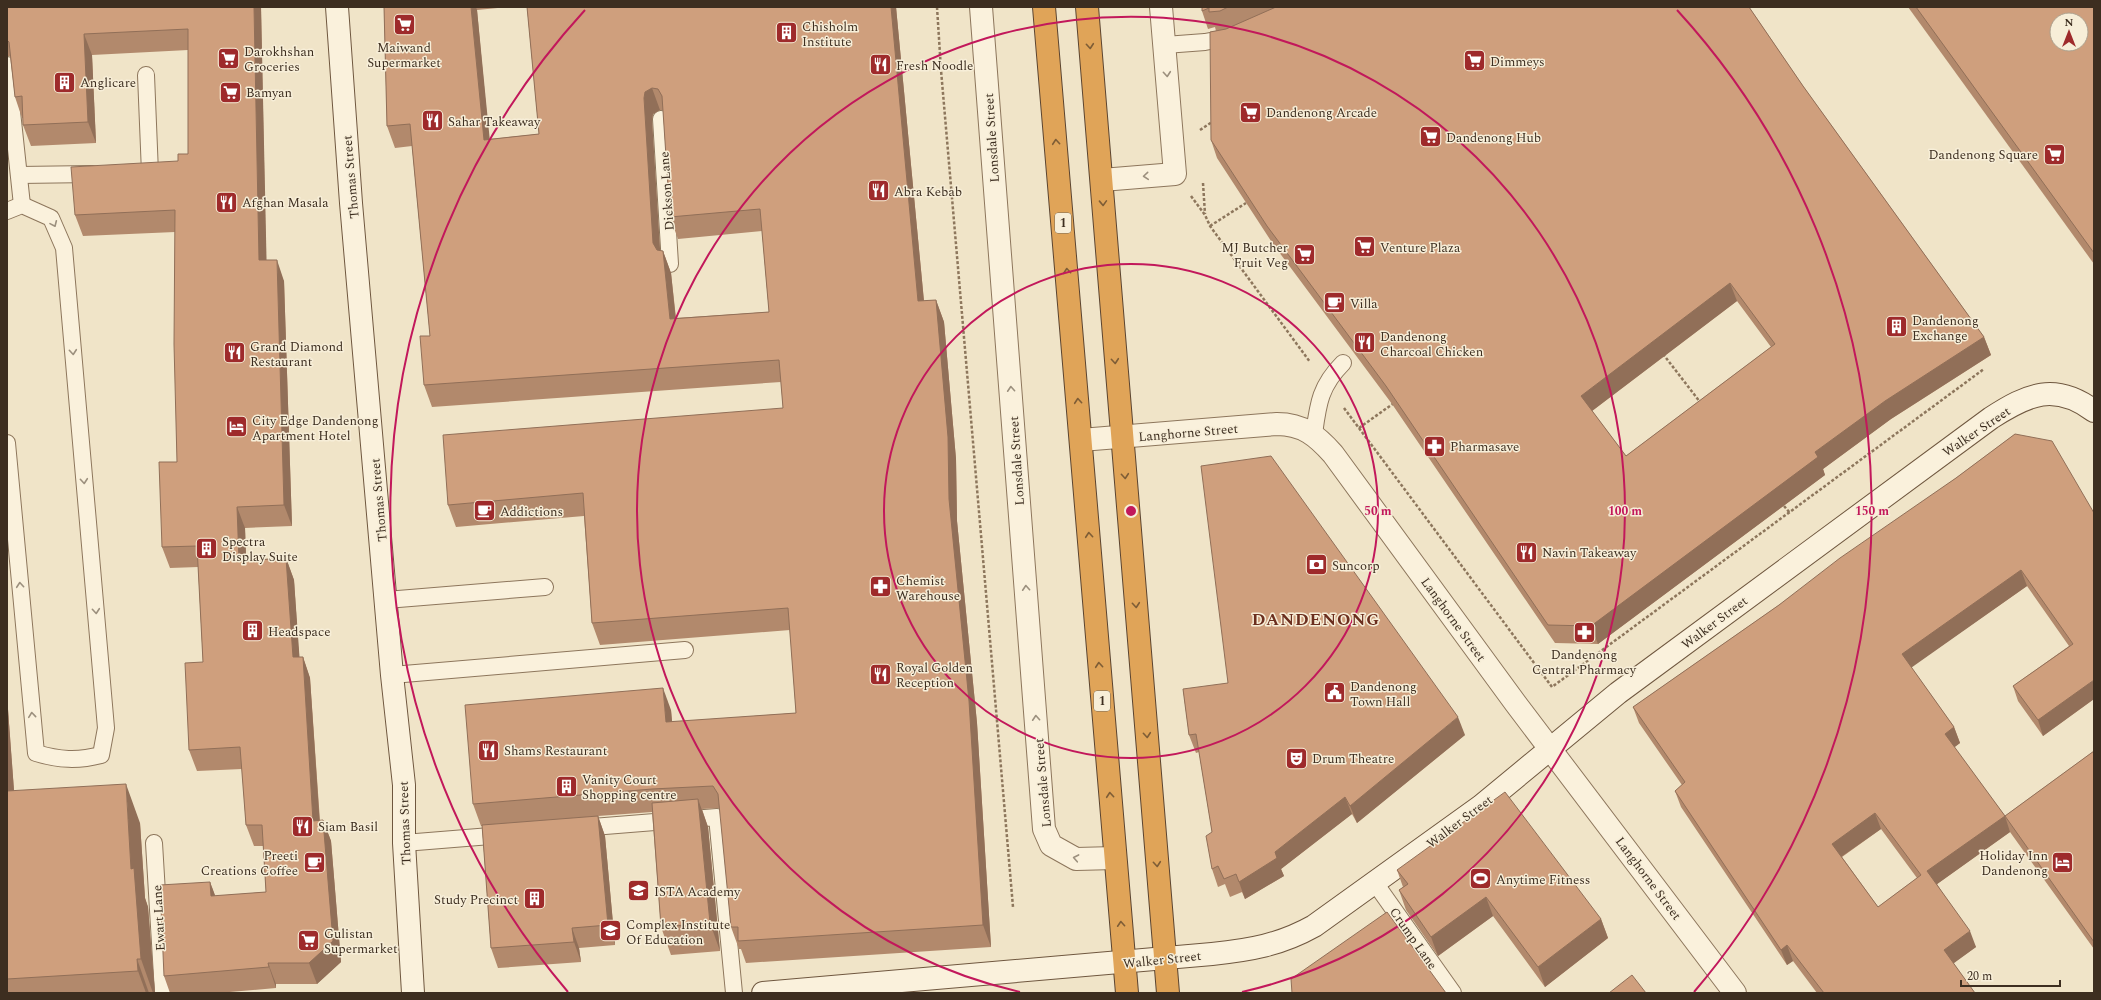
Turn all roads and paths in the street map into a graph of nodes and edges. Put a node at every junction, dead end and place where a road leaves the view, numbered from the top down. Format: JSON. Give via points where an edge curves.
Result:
{"nodes":[{"id":1,"x":336,"y":7,"type":"edge"},
{"id":2,"x":937,"y":7,"type":"edge"},
{"id":3,"x":982,"y":7,"type":"edge"},
{"id":4,"x":1044,"y":7,"type":"edge"},
{"id":5,"x":1087,"y":7,"type":"edge"},
{"id":6,"x":1161,"y":7,"type":"edge"},
{"id":7,"x":1247,"y":31,"type":"edge"},
{"id":8,"x":1165,"y":45,"type":"junction"},
{"id":9,"x":7,"y":65,"type":"edge"},
{"id":10,"x":146,"y":75,"type":"dead end"},
{"id":11,"x":661,"y":119,"type":"edge"},
{"id":12,"x":1215,"y":120,"type":"edge"},
{"id":13,"x":1199,"y":131,"type":"dead end"},
{"id":14,"x":1175,"y":174,"type":"junction"},
{"id":15,"x":19,"y":175,"type":"junction"},
{"id":16,"x":1102,"y":180,"type":"junction"},
{"id":17,"x":1246,"y":203,"type":"edge"},
{"id":18,"x":14,"y":208,"type":"edge"},
{"id":19,"x":1210,"y":226,"type":"junction"},
{"id":20,"x":670,"y":264,"type":"dead end"},
{"id":21,"x":1662,"y":353,"type":"edge"},
{"id":22,"x":1343,"y":363,"type":"dead end"},
{"id":23,"x":1984,"y":369,"type":"dead end"},
{"id":24,"x":1325,"y":383,"type":"junction"},
{"id":25,"x":1399,"y":400,"type":"edge"},
{"id":26,"x":1701,"y":403,"type":"edge"},
{"id":27,"x":2094,"y":411,"type":"edge"},
{"id":28,"x":1359,"y":428,"type":"junction"},
{"id":29,"x":1314,"y":434,"type":"junction"},
{"id":30,"x":1122,"y":437,"type":"junction"},
{"id":31,"x":1081,"y":440,"type":"junction"},
{"id":32,"x":7,"y":443,"type":"edge"},
{"id":33,"x":1784,"y":506,"type":"dead end"},
{"id":34,"x":1790,"y":513,"type":"junction"},
{"id":35,"x":544,"y":587,"type":"dead end"},
{"id":36,"x":386,"y":600,"type":"junction"},
{"id":37,"x":685,"y":650,"type":"dead end"},
{"id":38,"x":392,"y":675,"type":"junction"},
{"id":39,"x":1549,"y":748,"type":"junction"},
{"id":40,"x":568,"y":829,"type":"edge"},
{"id":41,"x":521,"y":833,"type":"edge"},
{"id":42,"x":154,"y":843,"type":"dead end"},
{"id":43,"x":404,"y":843,"type":"junction"},
{"id":44,"x":1115,"y":858,"type":"junction"},
{"id":45,"x":1375,"y":883,"type":"junction"},
{"id":46,"x":1013,"y":906,"type":"dead end"},
{"id":47,"x":1164,"y":959,"type":"junction"},
{"id":48,"x":1124,"y":963,"type":"junction"},
{"id":49,"x":163,"y":993,"type":"edge"},
{"id":50,"x":413,"y":993,"type":"edge"},
{"id":51,"x":734,"y":993,"type":"edge"},
{"id":52,"x":763,"y":993,"type":"edge"},
{"id":53,"x":1127,"y":993,"type":"edge"},
{"id":54,"x":1168,"y":993,"type":"edge"},
{"id":55,"x":1453,"y":993,"type":"edge"},
{"id":56,"x":1734,"y":993,"type":"edge"}],
"edges":[{"from":1,"to":36,"type":"street","name":"Thomas Street"},
{"from":2,"to":46,"type":"path","via":[[940,70]]},
{"from":44,"to":3,"type":"street","name":"Lonsdale Street","one_way":true,"via":[[1076,859],[1051,845],[1044,829]]},
{"from":31,"to":4,"type":"highway","number":"1","one_way":true},
{"from":5,"to":16,"type":"highway","one_way":true},
{"from":6,"to":8,"type":"street"},
{"from":7,"to":8,"type":"lane","via":[[1218,41]]},
{"from":8,"to":14,"type":"street","one_way":true},
{"from":9,"to":15,"type":"lane"},
{"from":10,"to":15,"type":"lane","via":[[150,173]]},
{"from":11,"to":20,"type":"lane","name":"Dickson Lane"},
{"from":12,"to":13,"type":"path"},
{"from":14,"to":16,"type":"street","one_way":true},
{"from":14,"to":19,"type":"path"},
{"from":15,"to":18,"type":"lane"},
{"from":16,"to":30,"type":"highway","one_way":true},
{"from":17,"to":19,"type":"path"},
{"from":18,"to":32,"type":"lane","one_way":true,"via":[[51,218],[64,248],[106,728],[101,754],[85,759],[56,759],[36,753]]},
{"from":19,"to":24,"type":"path"},
{"from":21,"to":26,"type":"path"},
{"from":22,"to":24,"type":"lane"},
{"from":23,"to":34,"type":"path"},
{"from":24,"to":28,"type":"path"},
{"from":24,"to":29,"type":"lane"},
{"from":25,"to":28,"type":"path"},
{"from":27,"to":39,"type":"street","name":"Walker Street","via":[[2069,396],[2054,393],[2022,401],[2005,409],[1618,693]]},
{"from":28,"to":34,"type":"path","via":[[1552,687]]},
{"from":29,"to":30,"type":"street","name":"Langhorne Street","via":[[1294,426],[1277,424]]},
{"from":29,"to":39,"type":"street","name":"Langhorne Street","via":[[1334,454]]},
{"from":30,"to":31,"type":"street","name":"Langhorne Street"},
{"from":30,"to":47,"type":"highway","one_way":true},
{"from":44,"to":31,"type":"highway","number":"1","one_way":true},
{"from":33,"to":34,"type":"path"},
{"from":35,"to":36,"type":"lane"},
{"from":36,"to":38,"type":"street","name":"Thomas Street"},
{"from":37,"to":38,"type":"lane"},
{"from":38,"to":43,"type":"street","name":"Thomas Street","via":[[404,785]]},
{"from":39,"to":45,"type":"street","name":"Walker Street","via":[[1481,806]]},
{"from":39,"to":56,"type":"street","name":"Langhorne Street"},
{"from":40,"to":51,"type":"lane","via":[[717,817]]},
{"from":41,"to":43,"type":"lane"},
{"from":42,"to":49,"type":"lane","name":"Ewart Lane"},
{"from":43,"to":50,"type":"street","name":"Thomas Street"},
{"from":48,"to":44,"type":"highway","number":"1","one_way":true},
{"from":45,"to":47,"type":"street","name":"Walker Street","via":[[1314,926],[1287,940],[1237,952]]},
{"from":45,"to":55,"type":"lane","name":"Crump Lane"},
{"from":47,"to":48,"type":"street","name":"Walker Street"},
{"from":47,"to":54,"type":"highway"},
{"from":48,"to":52,"type":"street","name":"Walker Street"},
{"from":48,"to":53,"type":"highway","number":"1"}]}
